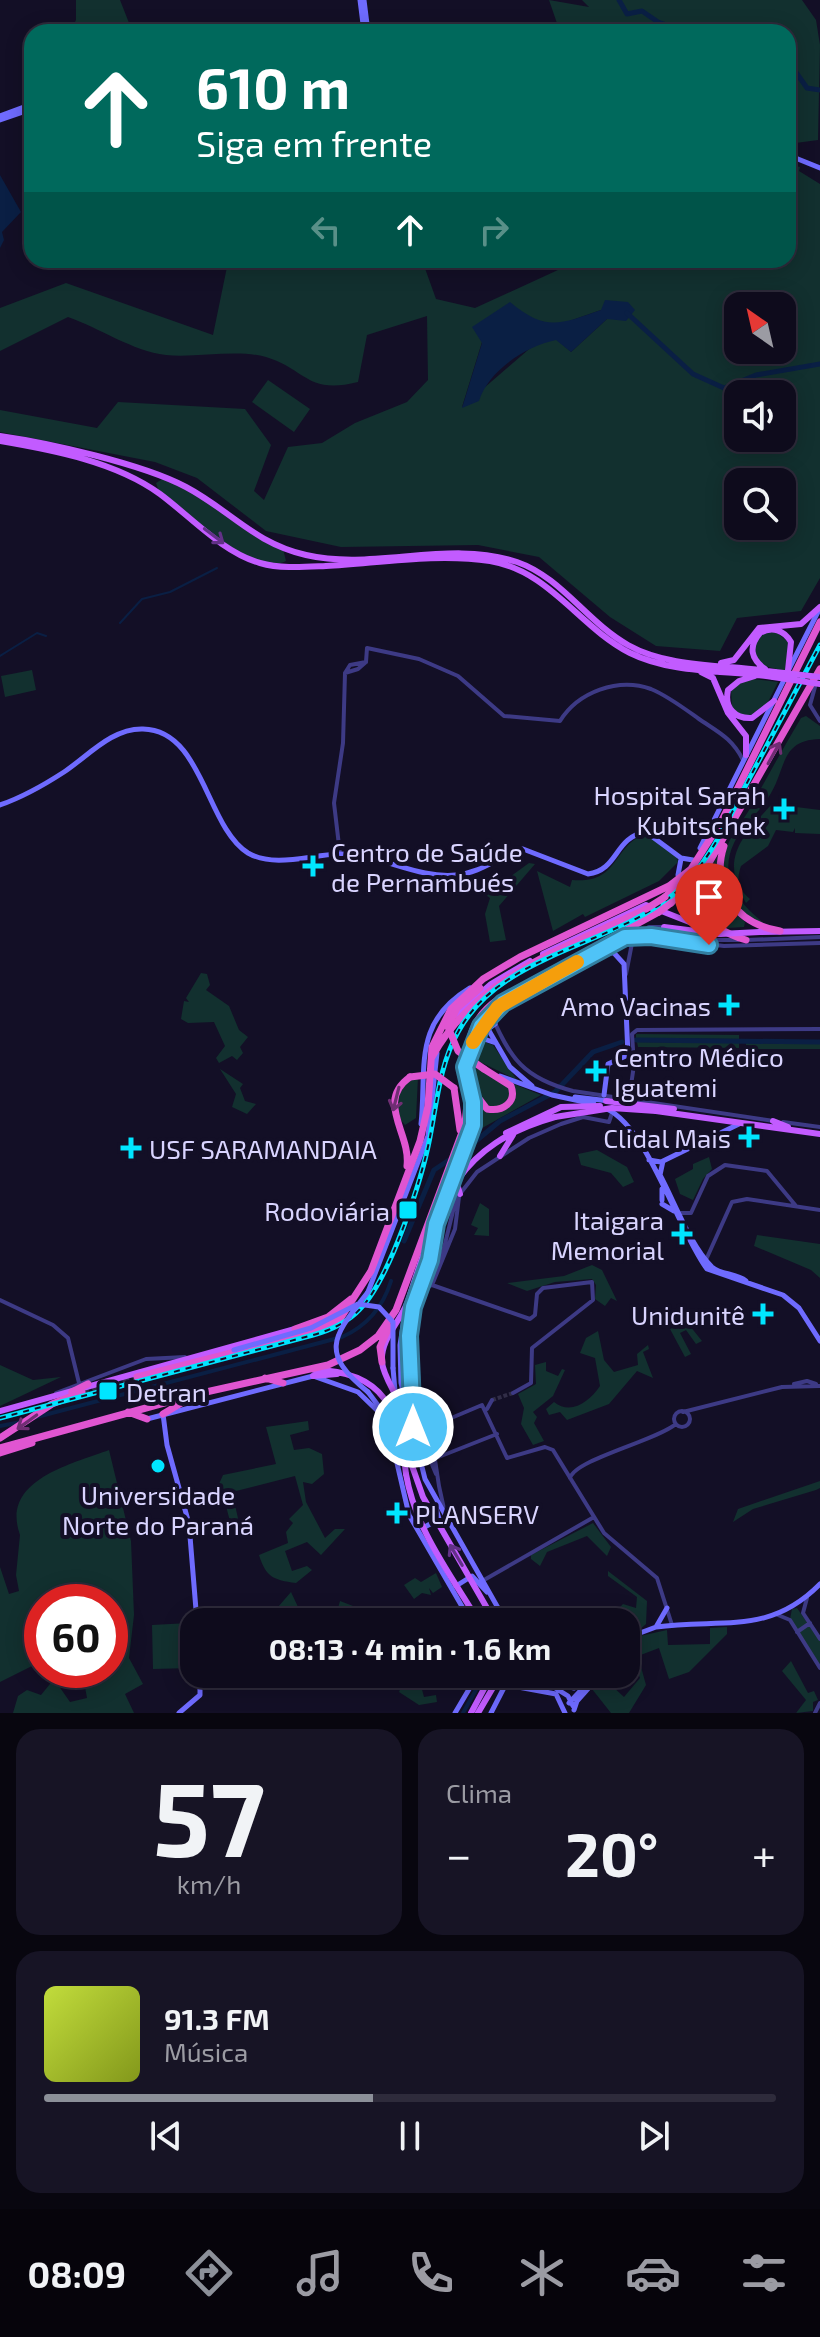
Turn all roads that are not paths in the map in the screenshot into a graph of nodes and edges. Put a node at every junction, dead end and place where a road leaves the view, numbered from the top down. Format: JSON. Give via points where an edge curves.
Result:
{"nodes":[{"id":1,"x":362,"y":0,"type":"edge"},
{"id":2,"x":365,"y":24,"type":"edge"},
{"id":3,"x":24,"y":110,"type":"edge"},
{"id":4,"x":0,"y":118,"type":"edge"},
{"id":5,"x":796,"y":158,"type":"edge"},
{"id":6,"x":820,"y":168,"type":"edge"},
{"id":7,"x":0,"y":438,"type":"edge"},
{"id":8,"x":167,"y":478,"type":"junction"},
{"id":9,"x":160,"y":494,"type":"junction"},
{"id":10,"x":283,"y":549,"type":"junction"},
{"id":11,"x":275,"y":566,"type":"junction"},
{"id":12,"x":820,"y":607,"type":"edge"},
{"id":13,"x":820,"y":622,"type":"edge"},
{"id":14,"x":701,"y":663,"type":"junction"},
{"id":15,"x":690,"y":668,"type":"junction"},
{"id":16,"x":820,"y":669,"type":"edge"},
{"id":17,"x":788,"y":670,"type":"junction"},
{"id":18,"x":770,"y":674,"type":"junction"},
{"id":19,"x":819,"y":682,"type":"edge"},
{"id":20,"x":774,"y":701,"type":"junction"},
{"id":21,"x":820,"y":721,"type":"edge"},
{"id":22,"x":791,"y":722,"type":"junction"},
{"id":23,"x":745,"y":757,"type":"junction"},
{"id":24,"x":0,"y":805,"type":"edge"},
{"id":25,"x":729,"y":832,"type":"junction"},
{"id":26,"x":340,"y":854,"type":"junction"},
{"id":27,"x":695,"y":856,"type":"junction"},
{"id":28,"x":681,"y":858,"type":"junction"},
{"id":29,"x":678,"y":875,"type":"junction"},
{"id":30,"x":701,"y":876,"type":"junction"},
{"id":31,"x":654,"y":893,"type":"junction"},
{"id":32,"x":668,"y":900,"type":"junction"},
{"id":33,"x":669,"y":913,"type":"junction"},
{"id":34,"x":590,"y":921,"type":"junction"},
{"id":35,"x":664,"y":927,"type":"junction"},
{"id":36,"x":780,"y":931,"type":"junction"},
{"id":37,"x":820,"y":931,"type":"edge"},
{"id":38,"x":700,"y":932,"type":"junction"},
{"id":39,"x":722,"y":932,"type":"junction"},
{"id":40,"x":622,"y":936,"type":"junction"},
{"id":41,"x":746,"y":940,"type":"junction"},
{"id":42,"x":820,"y":940,"type":"edge"},
{"id":43,"x":598,"y":952,"type":"junction"},
{"id":44,"x":575,"y":962,"type":"junction"},
{"id":45,"x":626,"y":980,"type":"junction"},
{"id":46,"x":482,"y":984,"type":"junction"},
{"id":47,"x":491,"y":1014,"type":"junction"},
{"id":48,"x":495,"y":1024,"type":"junction"},
{"id":49,"x":481,"y":1026,"type":"junction"},
{"id":50,"x":820,"y":1029,"type":"edge"},
{"id":51,"x":451,"y":1032,"type":"junction"},
{"id":52,"x":632,"y":1033,"type":"junction"},
{"id":53,"x":496,"y":1044,"type":"junction"},
{"id":54,"x":432,"y":1047,"type":"junction"},
{"id":55,"x":470,"y":1050,"type":"junction"},
{"id":56,"x":502,"y":1053,"type":"junction"},
{"id":57,"x":630,"y":1053,"type":"junction"},
{"id":58,"x":514,"y":1059,"type":"junction"},
{"id":59,"x":465,"y":1067,"type":"junction"},
{"id":60,"x":429,"y":1071,"type":"junction"},
{"id":61,"x":499,"y":1076,"type":"junction"},
{"id":62,"x":546,"y":1082,"type":"junction"},
{"id":63,"x":468,"y":1084,"type":"junction"},
{"id":64,"x":528,"y":1084,"type":"junction"},
{"id":65,"x":573,"y":1091,"type":"junction"},
{"id":66,"x":541,"y":1092,"type":"junction"},
{"id":67,"x":564,"y":1098,"type":"junction"},
{"id":68,"x":627,"y":1099,"type":"junction"},
{"id":69,"x":603,"y":1100,"type":"junction"},
{"id":70,"x":645,"y":1105,"type":"junction"},
{"id":71,"x":612,"y":1111,"type":"junction"},
{"id":72,"x":705,"y":1116,"type":"junction"},
{"id":73,"x":621,"y":1117,"type":"junction"},
{"id":74,"x":773,"y":1121,"type":"junction"},
{"id":75,"x":745,"y":1123,"type":"junction"},
{"id":76,"x":820,"y":1127,"type":"edge"},
{"id":77,"x":517,"y":1131,"type":"junction"},
{"id":78,"x":798,"y":1131,"type":"junction"},
{"id":79,"x":820,"y":1134,"type":"edge"},
{"id":80,"x":462,"y":1139,"type":"junction"},
{"id":81,"x":420,"y":1141,"type":"junction"},
{"id":82,"x":487,"y":1148,"type":"junction"},
{"id":83,"x":507,"y":1148,"type":"junction"},
{"id":84,"x":500,"y":1156,"type":"joint"},
{"id":85,"x":649,"y":1159,"type":"junction"},
{"id":86,"x":663,"y":1161,"type":"junction"},
{"id":87,"x":453,"y":1178,"type":"junction"},
{"id":88,"x":405,"y":1181,"type":"junction"},
{"id":89,"x":466,"y":1187,"type":"junction"},
{"id":90,"x":460,"y":1194,"type":"junction"},
{"id":91,"x":666,"y":1200,"type":"junction"},
{"id":92,"x":796,"y":1206,"type":"junction"},
{"id":93,"x":820,"y":1210,"type":"edge"},
{"id":94,"x":678,"y":1212,"type":"junction"},
{"id":95,"x":456,"y":1222,"type":"junction"},
{"id":96,"x":450,"y":1223,"type":"junction"},
{"id":97,"x":436,"y":1224,"type":"junction"},
{"id":98,"x":713,"y":1246,"type":"junction"},
{"id":99,"x":700,"y":1254,"type":"junction"},
{"id":100,"x":705,"y":1261,"type":"junction"},
{"id":101,"x":432,"y":1285,"type":"junction"},
{"id":102,"x":366,"y":1288,"type":"junction"},
{"id":103,"x":418,"y":1291,"type":"junction"},
{"id":104,"x":0,"y":1300,"type":"edge"},
{"id":105,"x":407,"y":1303,"type":"junction"},
{"id":106,"x":392,"y":1316,"type":"junction"},
{"id":107,"x":812,"y":1327,"type":"junction"},
{"id":108,"x":295,"y":1329,"type":"joint"},
{"id":109,"x":820,"y":1335,"type":"edge"},
{"id":110,"x":820,"y":1341,"type":"edge"},
{"id":111,"x":229,"y":1350,"type":"junction"},
{"id":112,"x":382,"y":1362,"type":"junction"},
{"id":113,"x":393,"y":1368,"type":"junction"},
{"id":114,"x":311,"y":1373,"type":"junction"},
{"id":115,"x":137,"y":1377,"type":"tunnel mouth"},
{"id":116,"x":263,"y":1378,"type":"junction"},
{"id":117,"x":283,"y":1383,"type":"junction"},
{"id":118,"x":84,"y":1384,"type":"junction"},
{"id":119,"x":820,"y":1386,"type":"edge"},
{"id":120,"x":402,"y":1387,"type":"junction"},
{"id":121,"x":82,"y":1392,"type":"tunnel mouth"},
{"id":122,"x":395,"y":1392,"type":"junction"},
{"id":123,"x":513,"y":1393,"type":"tunnel mouth"},
{"id":124,"x":197,"y":1394,"type":"junction"},
{"id":125,"x":414,"y":1399,"type":"junction"},
{"id":126,"x":492,"y":1400,"type":"tunnel mouth"},
{"id":127,"x":49,"y":1403,"type":"junction"},
{"id":128,"x":487,"y":1409,"type":"junction"},
{"id":129,"x":0,"y":1411,"type":"edge"},
{"id":130,"x":128,"y":1412,"type":"junction"},
{"id":131,"x":686,"y":1413,"type":"junction"},
{"id":132,"x":416,"y":1415,"type":"junction"},
{"id":133,"x":161,"y":1417,"type":"junction"},
{"id":134,"x":147,"y":1419,"type":"joint"},
{"id":135,"x":676,"y":1424,"type":"junction"},
{"id":136,"x":394,"y":1427,"type":"junction"},
{"id":137,"x":413,"y":1427,"type":"junction"},
{"id":138,"x":430,"y":1427,"type":"junction"},
{"id":139,"x":497,"y":1434,"type":"junction"},
{"id":140,"x":3,"y":1437,"type":"edge"},
{"id":141,"x":0,"y":1451,"type":"edge"},
{"id":142,"x":403,"y":1452,"type":"junction"},
{"id":143,"x":436,"y":1458,"type":"junction"},
{"id":144,"x":395,"y":1464,"type":"junction"},
{"id":145,"x":425,"y":1479,"type":"junction"},
{"id":146,"x":570,"y":1480,"type":"junction"},
{"id":147,"x":439,"y":1486,"type":"junction"},
{"id":148,"x":406,"y":1505,"type":"junction"},
{"id":149,"x":594,"y":1517,"type":"junction"},
{"id":150,"x":446,"y":1518,"type":"junction"},
{"id":151,"x":484,"y":1580,"type":"junction"},
{"id":152,"x":820,"y":1584,"type":"edge"},
{"id":153,"x":493,"y":1598,"type":"junction"},
{"id":154,"x":807,"y":1598,"type":"junction"},
{"id":155,"x":196,"y":1608,"type":"edge"},
{"id":156,"x":463,"y":1608,"type":"edge"},
{"id":157,"x":464,"y":1608,"type":"edge"},
{"id":158,"x":471,"y":1608,"type":"edge"},
{"id":159,"x":487,"y":1608,"type":"edge"},
{"id":160,"x":498,"y":1608,"type":"edge"},
{"id":161,"x":667,"y":1608,"type":"junction"},
{"id":162,"x":793,"y":1608,"type":"junction"},
{"id":163,"x":803,"y":1613,"type":"junction"},
{"id":164,"x":778,"y":1615,"type":"junction"},
{"id":165,"x":790,"y":1620,"type":"junction"},
{"id":166,"x":810,"y":1623,"type":"junction"},
{"id":167,"x":669,"y":1625,"type":"junction"},
{"id":168,"x":656,"y":1627,"type":"junction"},
{"id":169,"x":797,"y":1632,"type":"junction"},
{"id":170,"x":640,"y":1633,"type":"edge"},
{"id":171,"x":820,"y":1639,"type":"edge"},
{"id":172,"x":820,"y":1668,"type":"edge"},
{"id":173,"x":199,"y":1688,"type":"edge"},
{"id":174,"x":470,"y":1688,"type":"edge"},
{"id":175,"x":484,"y":1688,"type":"edge"},
{"id":176,"x":493,"y":1688,"type":"edge"},
{"id":177,"x":505,"y":1688,"type":"edge"},
{"id":178,"x":523,"y":1688,"type":"edge"},
{"id":179,"x":553,"y":1688,"type":"edge"},
{"id":180,"x":583,"y":1688,"type":"edge"},
{"id":181,"x":588,"y":1688,"type":"edge"},
{"id":182,"x":571,"y":1701,"type":"junction"},
{"id":183,"x":820,"y":1703,"type":"edge"},
{"id":184,"x":574,"y":1711,"type":"edge"},
{"id":185,"x":565,"y":1712,"type":"edge"},
{"id":186,"x":179,"y":1713,"type":"edge"},
{"id":187,"x":455,"y":1713,"type":"edge"},
{"id":188,"x":471,"y":1713,"type":"edge"},
{"id":189,"x":478,"y":1713,"type":"edge"},
{"id":190,"x":491,"y":1713,"type":"edge"},
{"id":191,"x":815,"y":1713,"type":"edge"}],
"edges":[{"from":1,"to":2,"type":"main road"},
{"from":3,"to":4,"type":"main road"},
{"from":5,"to":6,"type":"main road"},
{"from":7,"to":8,"type":"main road"},
{"from":7,"to":9,"type":"main road","via":[[100,465]]},
{"from":8,"to":9,"type":"main road","via":[[156,483]]},
{"from":8,"to":10,"type":"main road"},
{"from":9,"to":11,"type":"main road","one_way":true,"via":[[228,546]]},
{"from":10,"to":11,"type":"main road","via":[[286,561]]},
{"from":10,"to":14,"type":"main road","via":[[341,558],[503,558],[542,574],[630,646]]},
{"from":11,"to":15,"type":"main road","via":[[448,560],[500,564],[543,583],[630,653]]},
{"from":12,"to":14,"type":"main road","via":[[801,624],[759,628],[732,661]]},
{"from":12,"to":17,"type":"main road"},
{"from":13,"to":27,"type":"highway"},
{"from":14,"to":18,"type":"main road"},
{"from":15,"to":18,"type":"main road"},
{"from":15,"to":23,"type":"main road","via":[[716,683],[728,713],[746,736]]},
{"from":16,"to":22,"type":"highway"},
{"from":17,"to":18,"type":"main road","via":[[791,642],[770,629],[760,633],[752,648],[754,659]]},
{"from":17,"to":20,"type":"main road"},
{"from":18,"to":19,"type":"main road","bridge":true},
{"from":18,"to":20,"type":"main road","via":[[734,683],[727,695],[729,707],[741,718],[752,718]]},
{"from":19,"to":21,"type":"street","via":[[810,705]]},
{"from":19,"to":22,"type":"highway"},
{"from":20,"to":23,"type":"main road"},
{"from":25,"to":22,"type":"highway","one_way":true},
{"from":23,"to":26,"type":"street","via":[[726,735],[651,689],[598,688],[560,721],[504,716],[466,682],[419,659],[367,648],[362,667],[345,673],[334,803]]},
{"from":23,"to":27,"type":"main road"},
{"from":24,"to":26,"type":"main road","via":[[54,779],[116,736],[147,729],[175,742],[205,783],[228,831],[247,852],[273,859]]},
{"from":25,"to":30,"type":"highway"},
{"from":25,"to":36,"type":"highway","via":[[719,867],[726,896],[754,924]]},
{"from":26,"to":28,"type":"main road","via":[[454,876],[529,849],[588,874],[607,867],[628,837],[646,832]]},
{"from":27,"to":28,"type":"main road"},
{"from":27,"to":29,"type":"main road"},
{"from":27,"to":31,"type":"highway","via":[[678,879]]},
{"from":27,"to":32,"type":"highway","via":[[689,875]]},
{"from":28,"to":29,"type":"main road"},
{"from":29,"to":31,"type":"main road"},
{"from":30,"to":32,"type":"highway"},
{"from":30,"to":39,"type":"highway","via":[[690,902]]},
{"from":31,"to":34,"type":"highway"},
{"from":32,"to":40,"type":"highway","bridge":true},
{"from":32,"to":51,"type":"highway","bridge":true,"via":[[573,941],[505,979]]},
{"from":33,"to":38,"type":"main road"},
{"from":33,"to":39,"type":"main road"},
{"from":33,"to":54,"type":"main road","via":[[644,905],[515,969],[465,1005]]},
{"from":34,"to":46,"type":"highway"},
{"from":34,"to":46,"type":"highway"},
{"from":35,"to":38,"type":"main road"},
{"from":35,"to":41,"type":"street","via":[[700,937]]},
{"from":35,"to":45,"type":"street","via":[[649,927],[633,938]]},
{"from":36,"to":37,"type":"main road"},
{"from":36,"to":39,"type":"main road","bridge":true},
{"from":38,"to":39,"type":"main road"},
{"from":39,"to":41,"type":"highway"},
{"from":40,"to":42,"type":"street","bridge":true,"via":[[724,946]]},
{"from":40,"to":43,"type":"street"},
{"from":40,"to":44,"type":"highway"},
{"from":40,"to":59,"type":"highway","via":[[492,1004],[467,1040]]},
{"from":41,"to":42,"type":"street"},
{"from":43,"to":44,"type":"main road"},
{"from":43,"to":45,"type":"main road","via":[[619,956]]},
{"from":44,"to":47,"type":"main road"},
{"from":45,"to":52,"type":"main road"},
{"from":46,"to":54,"type":"highway","via":[[451,1009]]},
{"from":46,"to":61,"type":"highway","bridge":true,"via":[[457,1008],[448,1027],[455,1047]]},
{"from":46,"to":81,"type":"main road","via":[[447,1005],[431,1029],[423,1055]]},
{"from":47,"to":48,"type":"street"},
{"from":47,"to":49,"type":"main road"},
{"from":48,"to":53,"type":"main road","via":[[488,1029]]},
{"from":48,"to":58,"type":"street"},
{"from":49,"to":53,"type":"main road"},
{"from":49,"to":55,"type":"main road"},
{"from":50,"to":52,"type":"street"},
{"from":51,"to":60,"type":"highway","via":[[434,1052]]},
{"from":51,"to":102,"type":"main road","via":[[435,1059],[432,1115],[418,1162]]},
{"from":52,"to":57,"type":"main road"},
{"from":53,"to":55,"type":"main road","via":[[480,1040]]},
{"from":53,"to":56,"type":"main road"},
{"from":54,"to":60,"type":"highway"},
{"from":55,"to":59,"type":"main road"},
{"from":56,"to":58,"type":"street"},
{"from":56,"to":64,"type":"main road"},
{"from":57,"to":68,"type":"street"},
{"from":57,"to":69,"type":"main road","via":[[608,1064]]},
{"from":58,"to":62,"type":"street"},
{"from":59,"to":63,"type":"highway"},
{"from":60,"to":81,"type":"highway"},
{"from":61,"to":63,"type":"highway","via":[[513,1095],[498,1110],[485,1107]]},
{"from":61,"to":66,"type":"main road"},
{"from":62,"to":64,"type":"street"},
{"from":62,"to":65,"type":"street"},
{"from":63,"to":80,"type":"highway"},
{"from":64,"to":66,"type":"main road"},
{"from":65,"to":67,"type":"street"},
{"from":65,"to":69,"type":"street"},
{"from":66,"to":67,"type":"main road"},
{"from":67,"to":69,"type":"main road"},
{"from":68,"to":69,"type":"street"},
{"from":68,"to":70,"type":"main road"},
{"from":68,"to":74,"type":"street"},
{"from":69,"to":70,"type":"main road"},
{"from":69,"to":71,"type":"main road"},
{"from":69,"to":73,"type":"main road","via":[[616,1106]]},
{"from":69,"to":82,"type":"main road","via":[[551,1111],[513,1128]]},
{"from":70,"to":72,"type":"main road"},
{"from":71,"to":73,"type":"main road"},
{"from":71,"to":83,"type":"street","via":[[609,1122],[579,1118]]},
{"from":72,"to":75,"type":"main road"},
{"from":72,"to":77,"type":"main road","bridge":true,"via":[[612,1108],[555,1117]]},
{"from":73,"to":85,"type":"main road"},
{"from":74,"to":76,"type":"street"},
{"from":74,"to":78,"type":"main road"},
{"from":75,"to":78,"type":"main road"},
{"from":75,"to":86,"type":"main road"},
{"from":77,"to":82,"type":"main road"},
{"from":77,"to":83,"type":"main road"},
{"from":78,"to":79,"type":"main road"},
{"from":80,"to":87,"type":"highway"},
{"from":80,"to":87,"type":"main road"},
{"from":80,"to":88,"type":"highway","one_way":true,"bridge":true,"via":[[454,1088],[435,1074],[410,1077],[397,1090],[393,1107],[407,1143]]},
{"from":81,"to":88,"type":"highway"},
{"from":82,"to":87,"type":"main road"},
{"from":83,"to":84,"type":"main road"},
{"from":84,"to":89,"type":"street"},
{"from":85,"to":86,"type":"main road"},
{"from":85,"to":91,"type":"main road"},
{"from":86,"to":91,"type":"main road","via":[[660,1175]]},
{"from":87,"to":89,"type":"main road"},
{"from":87,"to":90,"type":"main road"},
{"from":87,"to":97,"type":"main road"},
{"from":87,"to":106,"type":"highway"},
{"from":88,"to":102,"type":"highway"},
{"from":89,"to":90,"type":"street"},
{"from":90,"to":95,"type":"street"},
{"from":90,"to":96,"type":"street"},
{"from":91,"to":94,"type":"main road"},
{"from":91,"to":94,"type":"main road"},
{"from":92,"to":93,"type":"street"},
{"from":92,"to":94,"type":"street","via":[[767,1171],[725,1165],[708,1176],[691,1213]]},
{"from":92,"to":98,"type":"street","via":[[732,1202]]},
{"from":94,"to":99,"type":"main road"},
{"from":95,"to":96,"type":"street"},
{"from":95,"to":101,"type":"street"},
{"from":96,"to":101,"type":"street","via":[[442,1256],[427,1277]]},
{"from":97,"to":103,"type":"street"},
{"from":97,"to":105,"type":"main road"},
{"from":98,"to":99,"type":"street"},
{"from":98,"to":100,"type":"street"},
{"from":99,"to":100,"type":"main road"},
{"from":100,"to":107,"type":"main road","via":[[783,1295]]},
{"from":101,"to":103,"type":"street"},
{"from":101,"to":123,"type":"street","via":[[524,1318],[534,1317],[537,1292],[543,1288],[594,1283],[590,1304],[532,1348],[531,1383]]},
{"from":102,"to":108,"type":"highway","via":[[334,1313]]},
{"from":102,"to":111,"type":"highway","via":[[333,1324]]},
{"from":102,"to":136,"type":"main road","bridge":true,"via":[[340,1327],[335,1347],[346,1374],[385,1409]]},
{"from":103,"to":125,"type":"street","via":[[409,1336]]},
{"from":104,"to":118,"type":"street","via":[[68,1338]]},
{"from":105,"to":112,"type":"main road","via":[[385,1343]]},
{"from":105,"to":120,"type":"main road","via":[[400,1352]]},
{"from":106,"to":112,"type":"highway","via":[[380,1347]]},
{"from":106,"to":114,"type":"highway","via":[[360,1350]]},
{"from":107,"to":109,"type":"main road"},
{"from":107,"to":110,"type":"main road"},
{"from":108,"to":111,"type":"main road"},
{"from":111,"to":113,"type":"main road","bridge":true,"via":[[311,1328],[353,1305],[369,1305],[379,1307],[393,1322]]},
{"from":111,"to":115,"type":"highway"},
{"from":111,"to":118,"type":"main road"},
{"from":112,"to":122,"type":"main road"},
{"from":113,"to":120,"type":"main road"},
{"from":113,"to":122,"type":"main road"},
{"from":114,"to":116,"type":"highway"},
{"from":114,"to":117,"type":"main road"},
{"from":114,"to":142,"type":"main road","via":[[347,1372],[368,1383],[390,1405]]},
{"from":114,"to":144,"type":"main road","via":[[354,1389],[378,1409],[388,1424]]},
{"from":116,"to":117,"type":"highway"},
{"from":116,"to":124,"type":"highway"},
{"from":117,"to":133,"type":"main road"},
{"from":118,"to":127,"type":"highway"},
{"from":119,"to":131,"type":"street","via":[[788,1386]]},
{"from":120,"to":137,"type":"main road"},
{"from":121,"to":127,"type":"highway"},
{"from":159,"to":122,"type":"main road","one_way":true,"bridge":true,"via":[[423,1497]]},
{"from":124,"to":130,"type":"highway"},
{"from":124,"to":133,"type":"highway"},
{"from":125,"to":132,"type":"street"},
{"from":125,"to":137,"type":"main road"},
{"from":126,"to":128,"type":"street"},
{"from":127,"to":129,"type":"main road"},
{"from":127,"to":140,"type":"highway","one_way":true},
{"from":128,"to":138,"type":"street","via":[[479,1404]]},
{"from":128,"to":139,"type":"street"},
{"from":130,"to":134,"type":"highway"},
{"from":130,"to":141,"type":"highway"},
{"from":131,"to":135,"type":"street","via":[[675,1416]]},
{"from":131,"to":135,"type":"street","via":[[687,1425]]},
{"from":132,"to":138,"type":"street","via":[[429,1420]]},
{"from":132,"to":147,"type":"street"},
{"from":133,"to":134,"type":"main road"},
{"from":133,"to":155,"type":"main road","via":[[189,1524]]},
{"from":135,"to":146,"type":"street","via":[[578,1467]]},
{"from":136,"to":142,"type":"main road"},
{"from":136,"to":144,"type":"main road"},
{"from":137,"to":145,"type":"main road"},
{"from":138,"to":143,"type":"street"},
{"from":139,"to":143,"type":"street"},
{"from":139,"to":146,"type":"street","via":[[509,1459],[550,1448]]},
{"from":142,"to":158,"type":"main road","bridge":true,"via":[[412,1505]]},
{"from":143,"to":147,"type":"street"},
{"from":144,"to":148,"type":"main road"},
{"from":145,"to":148,"type":"main road","via":[[439,1519],[423,1528]]},
{"from":145,"to":150,"type":"main road"},
{"from":146,"to":149,"type":"street"},
{"from":147,"to":150,"type":"street"},
{"from":148,"to":156,"type":"main road"},
{"from":149,"to":151,"type":"street"},
{"from":149,"to":161,"type":"street","via":[[619,1549],[657,1578]]},
{"from":150,"to":151,"type":"main road"},
{"from":151,"to":153,"type":"main road"},
{"from":152,"to":154,"type":"main road"},
{"from":153,"to":157,"type":"main road","via":[[476,1578],[466,1577],[456,1586]]},
{"from":153,"to":160,"type":"main road"},
{"from":154,"to":162,"type":"main road"},
{"from":154,"to":163,"type":"street"},
{"from":161,"to":167,"type":"street"},
{"from":161,"to":168,"type":"main road"},
{"from":162,"to":163,"type":"street"},
{"from":162,"to":164,"type":"main road"},
{"from":162,"to":165,"type":"street"},
{"from":163,"to":166,"type":"street"},
{"from":164,"to":165,"type":"street"},
{"from":164,"to":167,"type":"main road","via":[[742,1623]]},
{"from":165,"to":169,"type":"street"},
{"from":166,"to":169,"type":"street"},
{"from":166,"to":171,"type":"street"},
{"from":167,"to":168,"type":"main road"},
{"from":168,"to":170,"type":"main road"},
{"from":169,"to":172,"type":"street"},
{"from":173,"to":186,"type":"main road","via":[[198,1697]]},
{"from":174,"to":187,"type":"main road"},
{"from":175,"to":188,"type":"main road"},
{"from":176,"to":189,"type":"main road"},
{"from":177,"to":190,"type":"main road"},
{"from":178,"to":185,"type":"main road","via":[[556,1694]]},
{"from":179,"to":182,"type":"main road"},
{"from":180,"to":182,"type":"main road"},
{"from":181,"to":184,"type":"main road"},
{"from":182,"to":184,"type":"main road"},
{"from":182,"to":185,"type":"main road"},
{"from":183,"to":191,"type":"street"}]}
